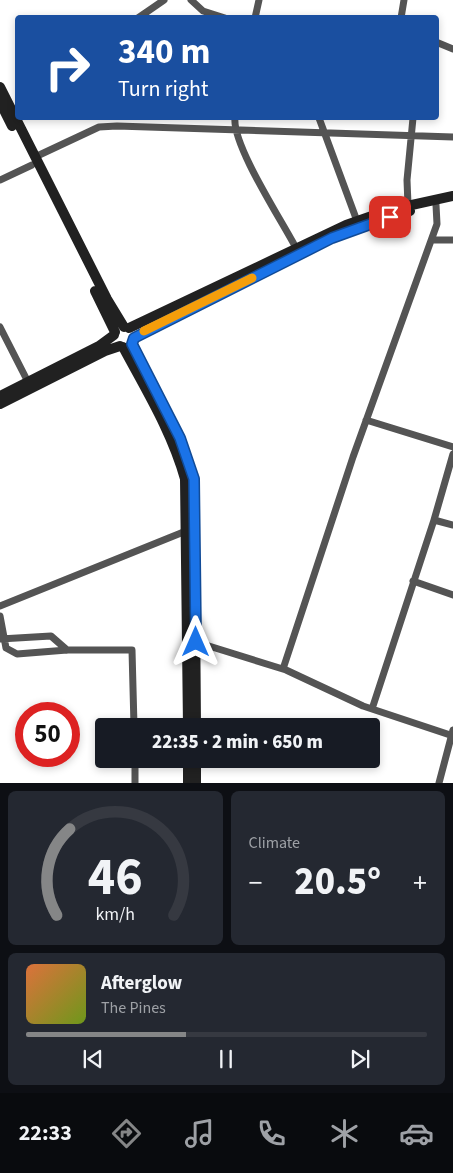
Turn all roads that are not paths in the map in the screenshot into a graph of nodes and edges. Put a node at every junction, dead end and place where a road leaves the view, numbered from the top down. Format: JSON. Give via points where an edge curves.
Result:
{"nodes":[{"id":1,"x":164,"y":0,"type":"edge"},
{"id":2,"x":191,"y":0,"type":"edge"},
{"id":3,"x":259,"y":0,"type":"edge"},
{"id":4,"x":404,"y":0,"type":"edge"},
{"id":5,"x":142,"y":15,"type":"edge"},
{"id":6,"x":217,"y":15,"type":"edge"},
{"id":7,"x":256,"y":15,"type":"edge"},
{"id":8,"x":402,"y":15,"type":"edge"},
{"id":9,"x":439,"y":43,"type":"edge"},
{"id":10,"x":453,"y":49,"type":"edge"},
{"id":11,"x":0,"y":86,"type":"edge"},
{"id":12,"x":9,"y":102,"type":"edge"},
{"id":13,"x":15,"y":116,"type":"edge"},
{"id":14,"x":17,"y":120,"type":"edge"},
{"id":15,"x":235,"y":120,"type":"edge"},
{"id":16,"x":320,"y":120,"type":"edge"},
{"id":17,"x":412,"y":120,"type":"edge"},
{"id":18,"x":235,"y":130,"type":"junction"},
{"id":19,"x":324,"y":134,"type":"junction"},
{"id":20,"x":410,"y":134,"type":"junction"},
{"id":21,"x":453,"y":137,"type":"edge"},
{"id":22,"x":34,"y":161,"type":"junction"},
{"id":23,"x":0,"y":180,"type":"edge"},
{"id":24,"x":453,"y":196,"type":"edge"},
{"id":25,"x":453,"y":202,"type":"edge"},
{"id":26,"x":408,"y":205,"type":"junction"},
{"id":27,"x":436,"y":205,"type":"junction"},
{"id":28,"x":357,"y":221,"type":"junction"},
{"id":29,"x":432,"y":240,"type":"junction"},
{"id":30,"x":453,"y":240,"type":"edge"},
{"id":31,"x":296,"y":248,"type":"junction"},
{"id":32,"x":0,"y":327,"type":"edge"},
{"id":33,"x":124,"y":337,"type":"junction"},
{"id":34,"x":28,"y":382,"type":"junction"},
{"id":35,"x":0,"y":396,"type":"edge"},
{"id":36,"x":0,"y":404,"type":"edge"},
{"id":37,"x":366,"y":420,"type":"junction"},
{"id":38,"x":453,"y":447,"type":"edge"},
{"id":39,"x":453,"y":454,"type":"edge"},
{"id":40,"x":434,"y":520,"type":"junction"},
{"id":41,"x":453,"y":525,"type":"edge"},
{"id":42,"x":186,"y":530,"type":"junction"},
{"id":43,"x":413,"y":581,"type":"junction"},
{"id":44,"x":453,"y":595,"type":"edge"},
{"id":45,"x":0,"y":606,"type":"edge"},
{"id":46,"x":0,"y":616,"type":"edge"},
{"id":47,"x":2,"y":639,"type":"edge"},
{"id":48,"x":196,"y":642,"type":"junction"},
{"id":49,"x":67,"y":650,"type":"junction"},
{"id":50,"x":283,"y":669,"type":"junction"},
{"id":51,"x":372,"y":709,"type":"junction"},
{"id":52,"x":134,"y":718,"type":"edge"},
{"id":53,"x":188,"y":718,"type":"edge"},
{"id":54,"x":196,"y":718,"type":"edge"},
{"id":55,"x":452,"y":734,"type":"edge"},
{"id":56,"x":135,"y":768,"type":"edge"},
{"id":57,"x":188,"y":768,"type":"edge"},
{"id":58,"x":196,"y":768,"type":"edge"},
{"id":59,"x":135,"y":783,"type":"edge"},
{"id":60,"x":188,"y":783,"type":"edge"},
{"id":61,"x":196,"y":783,"type":"edge"},
{"id":62,"x":439,"y":783,"type":"edge"}],
"edges":[{"from":1,"to":5,"type":"street"},
{"from":2,"to":6,"type":"street","via":[[203,10]]},
{"from":3,"to":7,"type":"street"},
{"from":4,"to":8,"type":"street"},
{"from":9,"to":10,"type":"street"},
{"from":11,"to":12,"type":"main road"},
{"from":12,"to":13,"type":"main road"},
{"from":14,"to":22,"type":"main road"},
{"from":15,"to":18,"type":"street"},
{"from":16,"to":19,"type":"street"},
{"from":17,"to":20,"type":"street"},
{"from":18,"to":19,"type":"street"},
{"from":18,"to":22,"type":"street","via":[[98,127]]},
{"from":18,"to":31,"type":"street"},
{"from":19,"to":20,"type":"street"},
{"from":19,"to":28,"type":"street"},
{"from":20,"to":21,"type":"street"},
{"from":20,"to":26,"type":"street"},
{"from":22,"to":23,"type":"street"},
{"from":22,"to":33,"type":"main road"},
{"from":24,"to":26,"type":"main road"},
{"from":25,"to":27,"type":"main road"},
{"from":26,"to":28,"type":"main road"},
{"from":27,"to":29,"type":"street","via":[[438,224]]},
{"from":27,"to":33,"type":"main road","via":[[332,238]]},
{"from":28,"to":31,"type":"main road"},
{"from":29,"to":30,"type":"street"},
{"from":29,"to":37,"type":"street"},
{"from":31,"to":33,"type":"main road"},
{"from":32,"to":34,"type":"street"},
{"from":33,"to":34,"type":"main road"},
{"from":33,"to":36,"type":"main road","via":[[105,352]]},
{"from":33,"to":42,"type":"main road","via":[[177,454],[186,486]]},
{"from":33,"to":48,"type":"main road","via":[[180,438],[194,479]]},
{"from":34,"to":35,"type":"main road"},
{"from":37,"to":38,"type":"street"},
{"from":37,"to":50,"type":"street"},
{"from":39,"to":40,"type":"street"},
{"from":40,"to":41,"type":"street"},
{"from":40,"to":43,"type":"street"},
{"from":42,"to":45,"type":"street"},
{"from":42,"to":53,"type":"main road"},
{"from":43,"to":44,"type":"street"},
{"from":43,"to":51,"type":"street"},
{"from":46,"to":47,"type":"street"},
{"from":47,"to":49,"type":"street","via":[[51,636]]},
{"from":47,"to":49,"type":"street","via":[[6,648],[17,654]]},
{"from":48,"to":50,"type":"street"},
{"from":48,"to":54,"type":"main road"},
{"from":49,"to":52,"type":"street","via":[[132,650]]},
{"from":50,"to":51,"type":"street"},
{"from":51,"to":55,"type":"street"},
{"from":55,"to":62,"type":"street"},
{"from":56,"to":59,"type":"street"},
{"from":57,"to":60,"type":"main road"},
{"from":58,"to":61,"type":"main road"}]}
